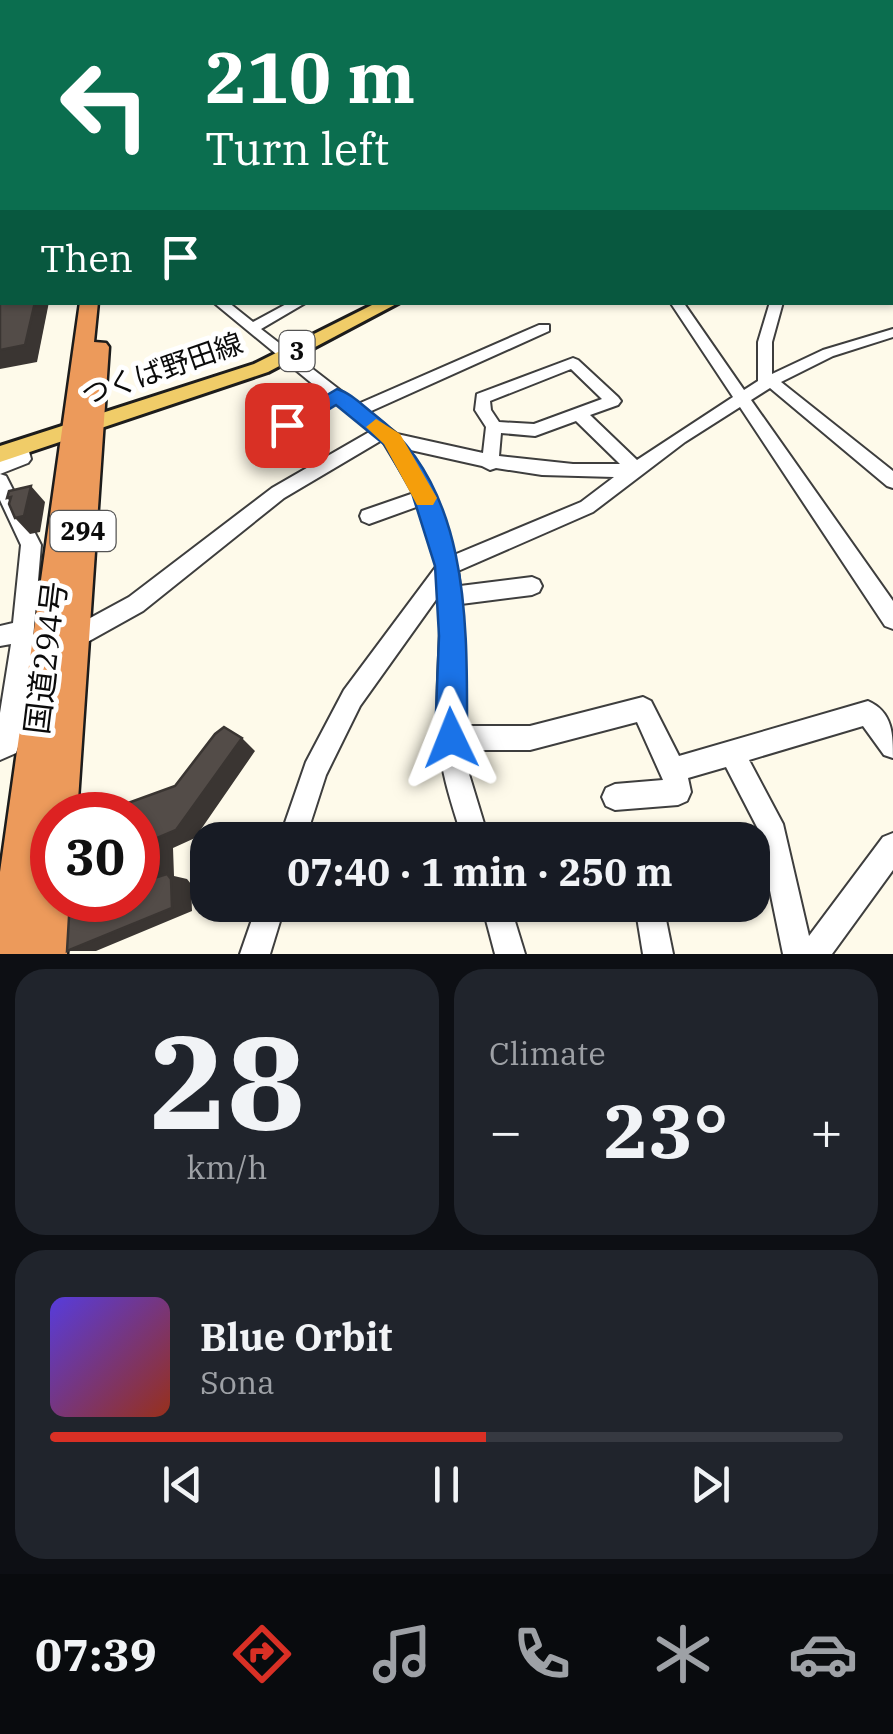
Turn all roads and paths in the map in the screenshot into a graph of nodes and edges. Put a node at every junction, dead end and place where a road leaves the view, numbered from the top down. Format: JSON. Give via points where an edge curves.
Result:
{"nodes":[{"id":1,"x":89,"y":305,"type":"edge"},
{"id":2,"x":103,"y":305,"type":"edge"},
{"id":3,"x":223,"y":305,"type":"edge"},
{"id":4,"x":295,"y":305,"type":"edge"},
{"id":5,"x":386,"y":305,"type":"edge"},
{"id":6,"x":678,"y":305,"type":"edge"},
{"id":7,"x":776,"y":305,"type":"edge"},
{"id":8,"x":252,"y":328,"type":"junction"},
{"id":9,"x":544,"y":328,"type":"dead end"},
{"id":10,"x":893,"y":332,"type":"edge"},
{"id":11,"x":287,"y":356,"type":"junction"},
{"id":12,"x":768,"y":382,"type":"junction"},
{"id":13,"x":337,"y":396,"type":"junction"},
{"id":14,"x":741,"y":398,"type":"junction"},
{"id":15,"x":357,"y":411,"type":"junction"},
{"id":16,"x":580,"y":415,"type":"junction"},
{"id":17,"x":83,"y":427,"type":"junction"},
{"id":18,"x":494,"y":427,"type":"junction"},
{"id":19,"x":387,"y":436,"type":"junction"},
{"id":20,"x":262,"y":440,"type":"dead end"},
{"id":21,"x":10,"y":451,"type":"edge"},
{"id":22,"x":490,"y":464,"type":"junction"},
{"id":23,"x":0,"y":467,"type":"edge"},
{"id":24,"x":637,"y":470,"type":"junction"},
{"id":25,"x":0,"y":481,"type":"edge"},
{"id":26,"x":893,"y":481,"type":"edge"},
{"id":27,"x":424,"y":497,"type":"junction"},
{"id":28,"x":8,"y":513,"type":"edge"},
{"id":29,"x":369,"y":516,"type":"dead end"},
{"id":30,"x":448,"y":566,"type":"junction"},
{"id":31,"x":532,"y":586,"type":"dead end"},
{"id":32,"x":450,"y":596,"type":"junction"},
{"id":33,"x":893,"y":619,"type":"edge"},
{"id":34,"x":33,"y":641,"type":"edge"},
{"id":35,"x":451,"y":738,"type":"junction"},
{"id":36,"x":893,"y":746,"type":"edge"},
{"id":37,"x":0,"y":748,"type":"edge"},
{"id":38,"x":732,"y":752,"type":"junction"},
{"id":39,"x":673,"y":770,"type":"junction"},
{"id":40,"x":55,"y":792,"type":"edge"},
{"id":41,"x":616,"y":797,"type":"dead end"},
{"id":42,"x":298,"y":822,"type":"edge"},
{"id":43,"x":471,"y":822,"type":"edge"},
{"id":44,"x":893,"y":847,"type":"edge"},
{"id":45,"x":49,"y":922,"type":"edge"},
{"id":46,"x":265,"y":922,"type":"edge"},
{"id":47,"x":501,"y":922,"type":"edge"},
{"id":48,"x":652,"y":922,"type":"edge"},
{"id":49,"x":10,"y":954,"type":"edge"},
{"id":50,"x":46,"y":954,"type":"edge"},
{"id":51,"x":255,"y":954,"type":"edge"},
{"id":52,"x":510,"y":954,"type":"edge"},
{"id":53,"x":658,"y":954,"type":"edge"},
{"id":54,"x":798,"y":954,"type":"edge"},
{"id":55,"x":814,"y":954,"type":"edge"}],
"edges":[{"from":1,"to":17,"type":"highway","name":"国道294号","number":"294"},
{"from":2,"to":17,"type":"highway","name":"国道294号","number":"294"},
{"from":3,"to":8,"type":"street"},
{"from":4,"to":8,"type":"street"},
{"from":5,"to":11,"type":"main road","name":"つくば野田線","number":"3"},
{"from":6,"to":14,"type":"street"},
{"from":7,"to":12,"type":"street","via":[[763,348]]},
{"from":8,"to":11,"type":"street"},
{"from":9,"to":15,"type":"street"},
{"from":10,"to":12,"type":"street"},
{"from":11,"to":13,"type":"street"},
{"from":11,"to":17,"type":"main road","name":"つくば野田線","number":"3"},
{"from":12,"to":14,"type":"street"},
{"from":12,"to":26,"type":"street"},
{"from":13,"to":15,"type":"street"},
{"from":13,"to":20,"type":"street"},
{"from":14,"to":24,"type":"street"},
{"from":14,"to":33,"type":"street"},
{"from":15,"to":19,"type":"street"},
{"from":16,"to":18,"type":"street","via":[[535,430]]},
{"from":16,"to":18,"type":"street","via":[[613,401],[573,363],[482,398]]},
{"from":16,"to":24,"type":"street"},
{"from":17,"to":21,"type":"main road","name":"つくば野田線","number":"3"},
{"from":17,"to":34,"type":"highway","name":"国道294号","number":"294"},
{"from":18,"to":22,"type":"street"},
{"from":19,"to":22,"type":"street"},
{"from":19,"to":27,"type":"street"},
{"from":19,"to":34,"type":"street","via":[[278,493],[136,604]]},
{"from":21,"to":23,"type":"street","via":[[22,459]]},
{"from":22,"to":24,"type":"street"},
{"from":24,"to":30,"type":"street","via":[[587,507]]},
{"from":25,"to":28,"type":"street"},
{"from":27,"to":29,"type":"street"},
{"from":27,"to":30,"type":"street"},
{"from":28,"to":34,"type":"street","via":[[31,545]]},
{"from":30,"to":32,"type":"street"},
{"from":30,"to":42,"type":"street","via":[[352,698]]},
{"from":31,"to":32,"type":"street"},
{"from":32,"to":35,"type":"street"},
{"from":34,"to":37,"type":"street","via":[[7,744]]},
{"from":34,"to":40,"type":"highway","name":"国道294号","number":"294"},
{"from":34,"to":49,"type":"highway","name":"国道294号","number":"294"},
{"from":35,"to":39,"type":"street","via":[[530,738],[643,709]]},
{"from":35,"to":43,"type":"street"},
{"from":36,"to":38,"type":"street","via":[[868,713]]},
{"from":38,"to":39,"type":"street"},
{"from":38,"to":54,"type":"street","via":[[770,824]]},
{"from":39,"to":41,"type":"street","via":[[678,792]]},
{"from":44,"to":55,"type":"street"},
{"from":45,"to":50,"type":"highway"},
{"from":46,"to":51,"type":"street"},
{"from":47,"to":52,"type":"street"},
{"from":48,"to":53,"type":"street"}]}
